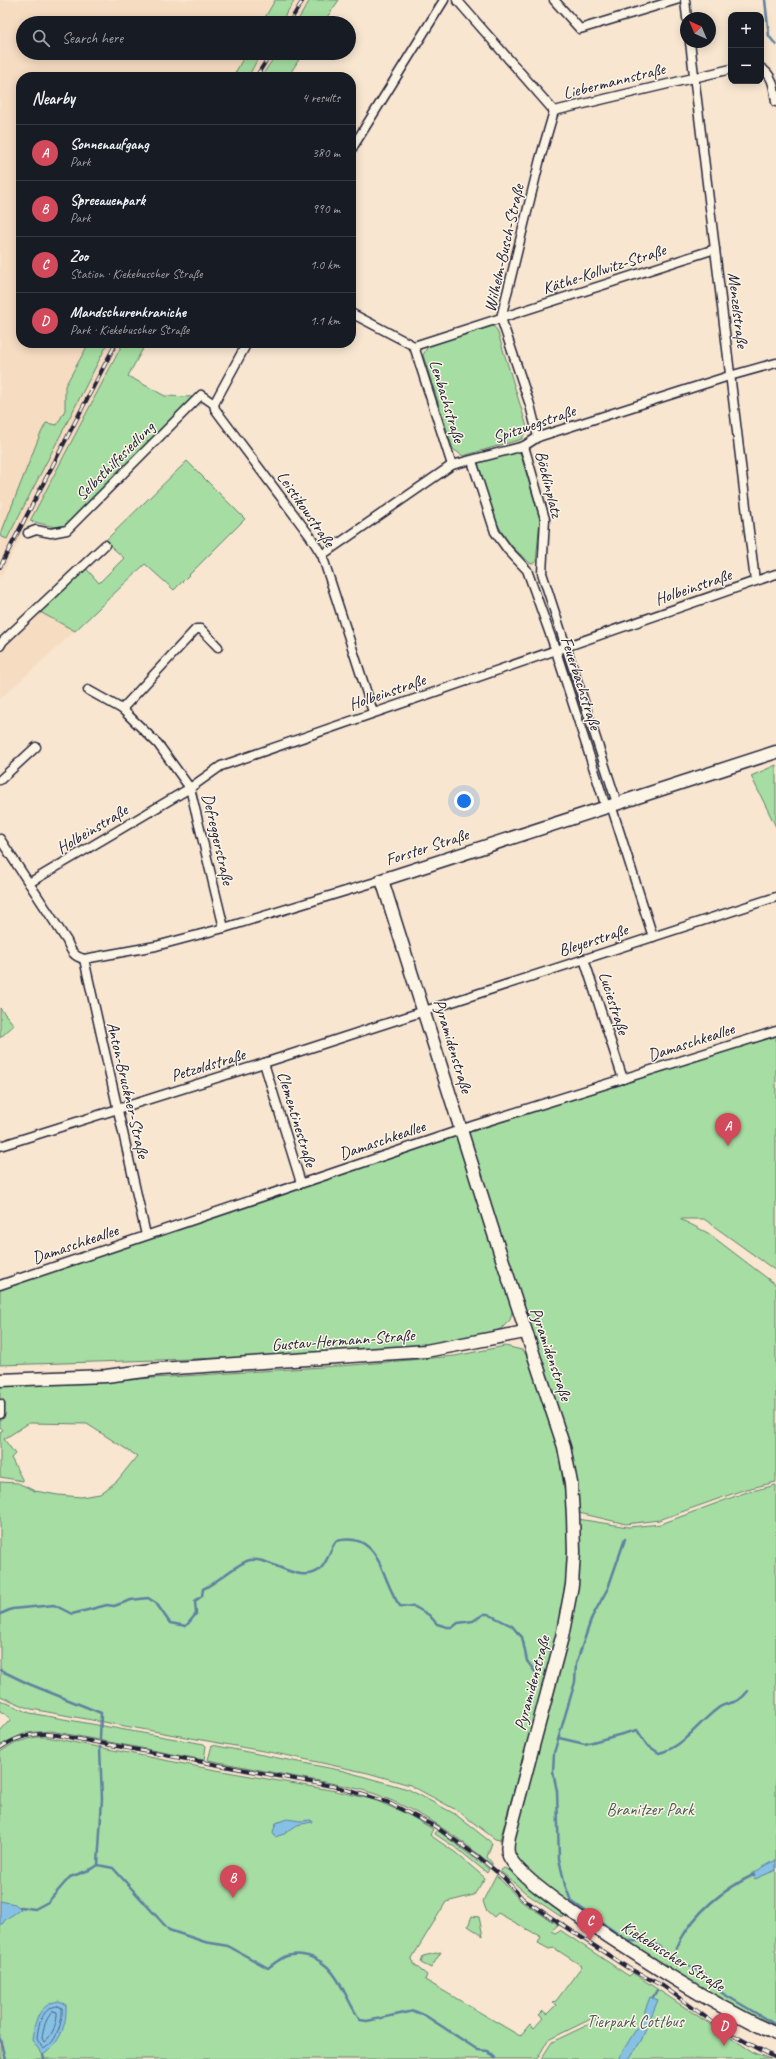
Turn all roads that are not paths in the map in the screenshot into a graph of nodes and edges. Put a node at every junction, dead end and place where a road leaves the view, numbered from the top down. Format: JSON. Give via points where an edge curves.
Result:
{"nodes":[{"id":1,"x":444,"y":0,"type":"edge"},
{"id":2,"x":457,"y":0,"type":"edge"},
{"id":3,"x":554,"y":0,"type":"edge"},
{"id":4,"x":676,"y":0,"type":"edge"},
{"id":5,"x":685,"y":0,"type":"edge"},
{"id":6,"x":686,"y":12,"type":"edge"},
{"id":7,"x":691,"y":48,"type":"edge"},
{"id":8,"x":764,"y":70,"type":"edge"},
{"id":9,"x":728,"y":71,"type":"edge"},
{"id":10,"x":694,"y":77,"type":"junction"},
{"id":11,"x":776,"y":102,"type":"edge"},
{"id":12,"x":554,"y":111,"type":"junction"},
{"id":13,"x":356,"y":142,"type":"edge"},
{"id":14,"x":715,"y":249,"type":"junction"},
{"id":15,"x":356,"y":316,"type":"edge"},
{"id":16,"x":501,"y":318,"type":"junction"},
{"id":17,"x":414,"y":346,"type":"junction"},
{"id":18,"x":244,"y":348,"type":"edge"},
{"id":19,"x":776,"y":363,"type":"edge"},
{"id":20,"x":731,"y":376,"type":"junction"},
{"id":21,"x":214,"y":404,"type":"junction"},
{"id":22,"x":538,"y":437,"type":"junction"},
{"id":23,"x":524,"y":446,"type":"junction"},
{"id":24,"x":472,"y":460,"type":"junction"},
{"id":25,"x":452,"y":465,"type":"junction"},
{"id":26,"x":28,"y":533,"type":"dead end"},
{"id":27,"x":105,"y":545,"type":"dead end"},
{"id":28,"x":322,"y":555,"type":"junction"},
{"id":29,"x":776,"y":574,"type":"edge"},
{"id":30,"x":755,"y":581,"type":"junction"},
{"id":31,"x":0,"y":646,"type":"edge"},
{"id":32,"x":218,"y":647,"type":"dead end"},
{"id":33,"x":566,"y":647,"type":"junction"},
{"id":34,"x":556,"y":651,"type":"junction"},
{"id":35,"x":88,"y":690,"type":"dead end"},
{"id":36,"x":122,"y":709,"type":"junction"},
{"id":37,"x":373,"y":712,"type":"junction"},
{"id":38,"x":36,"y":747,"type":"dead end"},
{"id":39,"x":776,"y":752,"type":"edge"},
{"id":40,"x":0,"y":780,"type":"edge"},
{"id":41,"x":190,"y":788,"type":"junction"},
{"id":42,"x":611,"y":805,"type":"junction"},
{"id":43,"x":0,"y":840,"type":"edge"},
{"id":44,"x":382,"y":880,"type":"junction"},
{"id":45,"x":30,"y":884,"type":"junction"},
{"id":46,"x":774,"y":898,"type":"edge"},
{"id":47,"x":224,"y":928,"type":"junction"},
{"id":48,"x":653,"y":937,"type":"junction"},
{"id":49,"x":80,"y":958,"type":"junction"},
{"id":50,"x":584,"y":959,"type":"junction"},
{"id":51,"x":424,"y":1010,"type":"junction"},
{"id":52,"x":776,"y":1031,"type":"edge"},
{"id":53,"x":264,"y":1063,"type":"junction"},
{"id":54,"x":623,"y":1080,"type":"junction"},
{"id":55,"x":118,"y":1109,"type":"junction"},
{"id":56,"x":461,"y":1130,"type":"junction"},
{"id":57,"x":0,"y":1146,"type":"edge"},
{"id":58,"x":301,"y":1183,"type":"junction"},
{"id":59,"x":146,"y":1235,"type":"junction"},
{"id":60,"x":0,"y":1285,"type":"edge"},
{"id":61,"x":526,"y":1332,"type":"junction"},
{"id":62,"x":160,"y":1369,"type":"junction"},
{"id":63,"x":0,"y":1373,"type":"edge"},
{"id":64,"x":0,"y":1380,"type":"edge"},
{"id":65,"x":0,"y":1404,"type":"edge"},
{"id":66,"x":0,"y":1414,"type":"edge"},
{"id":67,"x":507,"y":1849,"type":"joint"},
{"id":68,"x":776,"y":2034,"type":"edge"}],
"edges":[{"from":1,"to":13,"type":"street"},
{"from":2,"to":12,"type":"street","name":"Liebermannstraße"},
{"from":3,"to":4,"type":"street","via":[[580,29]]},
{"from":5,"to":6,"type":"street"},
{"from":7,"to":10,"type":"street","name":"Menzelstraße"},
{"from":8,"to":11,"type":"street","via":[[774,84]]},
{"from":9,"to":10,"type":"street","name":"Liebermannstraße"},
{"from":10,"to":12,"type":"street","name":"Liebermannstraße"},
{"from":10,"to":14,"type":"street","name":"Menzelstraße"},
{"from":12,"to":16,"type":"street","name":"Wilhelm-Busch-Straße"},
{"from":14,"to":16,"type":"street","name":"Käthe-Kollwitz-Straße"},
{"from":14,"to":20,"type":"street","name":"Menzelstraße"},
{"from":15,"to":17,"type":"street","name":"Lenbachstraße"},
{"from":16,"to":17,"type":"street","name":"Lenbachstraße"},
{"from":16,"to":22,"type":"street","name":"Wilhelm-Busch-Straße"},
{"from":17,"to":25,"type":"street","name":"Lenbachstraße"},
{"from":18,"to":21,"type":"street"},
{"from":19,"to":20,"type":"street","name":"Spitzwegstraße"},
{"from":20,"to":22,"type":"street","name":"Spitzwegstraße"},
{"from":20,"to":30,"type":"street","name":"Menzelstraße"},
{"from":21,"to":26,"type":"street","name":"Selbsthilfesiedlung","via":[[201,395],[67,530],[51,533],[36,530]]},
{"from":21,"to":28,"type":"street","name":"Leistikowstraße","via":[[215,409]]},
{"from":22,"to":23,"type":"street","name":"Spitzwegstraße"},
{"from":23,"to":24,"type":"street","name":"Spitzwegstraße"},
{"from":23,"to":33,"type":"street","name":"Böcklinplatz","via":[[545,519],[542,573]]},
{"from":24,"to":25,"type":"street","name":"Spitzwegstraße"},
{"from":24,"to":34,"type":"street","name":"Feuerbachstraße","via":[[495,532],[527,570]]},
{"from":25,"to":28,"type":"street","name":"Spitzwegstraße"},
{"from":27,"to":31,"type":"street","via":[[3,640]]},
{"from":28,"to":37,"type":"street","name":"Leistikowstraße"},
{"from":29,"to":30,"type":"street","name":"Holbeinstraße"},
{"from":30,"to":33,"type":"street","name":"Holbeinstraße"},
{"from":32,"to":36,"type":"street","via":[[201,629],[196,629]]},
{"from":33,"to":34,"type":"street","name":"Holbeinstraße"},
{"from":33,"to":42,"type":"street","name":"Feuerbachstraße"},
{"from":34,"to":37,"type":"street","name":"Holbeinstraße"},
{"from":34,"to":42,"type":"street","name":"Feuerbachstraße"},
{"from":35,"to":36,"type":"street","name":"Defreggerstraße"},
{"from":36,"to":41,"type":"street","name":"Defreggerstraße","via":[[158,744]]},
{"from":37,"to":41,"type":"street","name":"Holbeinstraße","via":[[221,766]]},
{"from":38,"to":40,"type":"street"},
{"from":39,"to":42,"type":"main road","name":"Forster Straße"},
{"from":41,"to":45,"type":"street","name":"Holbeinstraße"},
{"from":41,"to":47,"type":"street","name":"Defreggerstraße"},
{"from":42,"to":44,"type":"main road","name":"Forster Straße"},
{"from":42,"to":48,"type":"street","name":"Feuerbachstraße"},
{"from":43,"to":45,"type":"street","name":"Anton-Bruckner-Straße"},
{"from":44,"to":47,"type":"street","name":"Forster Straße"},
{"from":44,"to":51,"type":"main road","name":"Pyramidenstraße"},
{"from":45,"to":49,"type":"street","name":"Anton-Bruckner-Straße"},
{"from":46,"to":48,"type":"street","name":"Bleyerstraße"},
{"from":47,"to":49,"type":"street","name":"Forster Straße","via":[[156,946]]},
{"from":48,"to":50,"type":"street","name":"Bleyerstraße"},
{"from":49,"to":55,"type":"street","name":"Anton-Bruckner-Straße"},
{"from":50,"to":51,"type":"street","name":"Bleyerstraße"},
{"from":50,"to":54,"type":"street","name":"Luciestraße"},
{"from":51,"to":53,"type":"street","name":"Petzoldstraße"},
{"from":51,"to":56,"type":"main road","name":"Pyramidenstraße"},
{"from":52,"to":54,"type":"street","name":"Damaschkeallee"},
{"from":53,"to":55,"type":"street","name":"Petzoldstraße"},
{"from":53,"to":58,"type":"street","name":"Clementinestraße"},
{"from":54,"to":56,"type":"street","name":"Damaschkeallee"},
{"from":55,"to":57,"type":"street","name":"Petzoldstraße"},
{"from":55,"to":59,"type":"street","name":"Anton-Bruckner-Straße"},
{"from":56,"to":58,"type":"street","name":"Damaschkeallee"},
{"from":56,"to":61,"type":"main road","name":"Pyramidenstraße"},
{"from":58,"to":59,"type":"street","name":"Damaschkeallee"},
{"from":59,"to":60,"type":"street","name":"Damaschkeallee"},
{"from":61,"to":62,"type":"main road","name":"Gustav-Hermann-Straße","via":[[426,1351]]},
{"from":61,"to":67,"type":"main road","name":"Pyramidenstraße","via":[[564,1447],[571,1483],[574,1552],[572,1585],[562,1637]]},
{"from":62,"to":63,"type":"main road","name":"Gustav-Hermann-Straße"},
{"from":62,"to":64,"type":"main road","name":"Gustav-Hermann-Straße","via":[[110,1376]]},
{"from":65,"to":66,"type":"street"},
{"from":67,"to":68,"type":"main road","name":"Kiekebuscher Straße","via":[[517,1868],[553,1899],[648,1963]]}]}
